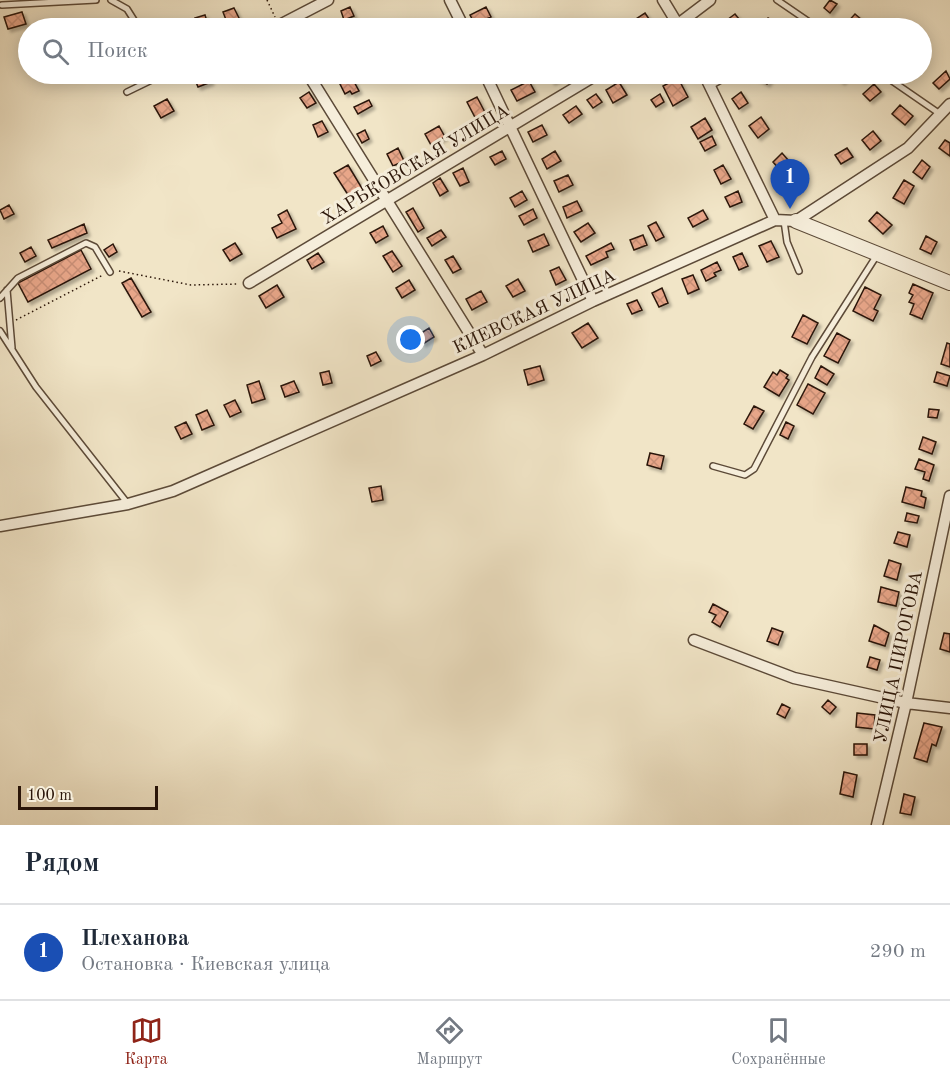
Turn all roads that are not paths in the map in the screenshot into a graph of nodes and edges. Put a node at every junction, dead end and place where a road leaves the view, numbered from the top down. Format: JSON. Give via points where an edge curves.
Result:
{"nodes":[{"id":1,"x":96,"y":0,"type":"edge"},
{"id":2,"x":111,"y":0,"type":"edge"},
{"id":3,"x":328,"y":0,"type":"edge"},
{"id":4,"x":450,"y":0,"type":"edge"},
{"id":5,"x":663,"y":0,"type":"edge"},
{"id":6,"x":710,"y":0,"type":"edge"},
{"id":7,"x":777,"y":0,"type":"edge"},
{"id":8,"x":2,"y":5,"type":"dead end"},
{"id":9,"x":133,"y":18,"type":"edge"},
{"id":10,"x":296,"y":18,"type":"edge"},
{"id":11,"x":459,"y":18,"type":"edge"},
{"id":12,"x":672,"y":18,"type":"edge"},
{"id":13,"x":689,"y":18,"type":"edge"},
{"id":14,"x":803,"y":18,"type":"edge"},
{"id":15,"x":143,"y":84,"type":"edge"},
{"id":16,"x":314,"y":84,"type":"edge"},
{"id":17,"x":490,"y":84,"type":"edge"},
{"id":18,"x":581,"y":84,"type":"edge"},
{"id":19,"x":714,"y":84,"type":"edge"},
{"id":20,"x":896,"y":84,"type":"edge"},
{"id":21,"x":710,"y":86,"type":"joint"},
{"id":22,"x":127,"y":92,"type":"dead end"},
{"id":23,"x":950,"y":104,"type":"edge"},
{"id":24,"x":940,"y":114,"type":"junction"},
{"id":25,"x":510,"y":127,"type":"junction"},
{"id":26,"x":385,"y":200,"type":"junction"},
{"id":27,"x":785,"y":220,"type":"junction"},
{"id":28,"x":878,"y":254,"type":"junction"},
{"id":29,"x":799,"y":271,"type":"dead end"},
{"id":30,"x":110,"y":272,"type":"road end"},
{"id":31,"x":950,"y":283,"type":"edge"},
{"id":32,"x":249,"y":284,"type":"road end"},
{"id":33,"x":7,"y":290,"type":"junction"},
{"id":34,"x":0,"y":298,"type":"edge"},
{"id":35,"x":593,"y":301,"type":"junction"},
{"id":36,"x":0,"y":331,"type":"edge"},
{"id":37,"x":12,"y":348,"type":"junction"},
{"id":38,"x":483,"y":355,"type":"junction"},
{"id":39,"x":713,"y":466,"type":"dead end"},
{"id":40,"x":950,"y":496,"type":"edge"},
{"id":41,"x":128,"y":504,"type":"junction"},
{"id":42,"x":0,"y":526,"type":"edge"},
{"id":43,"x":694,"y":639,"type":"dead end"},
{"id":44,"x":906,"y":703,"type":"junction"},
{"id":45,"x":950,"y":708,"type":"edge"},
{"id":46,"x":877,"y":825,"type":"edge"}],
"edges":[{"from":1,"to":8,"type":"lane"},
{"from":2,"to":9,"type":"lane","via":[[127,9]]},
{"from":3,"to":10,"type":"street"},
{"from":4,"to":11,"type":"street"},
{"from":5,"to":12,"type":"street"},
{"from":6,"to":13,"type":"street"},
{"from":7,"to":14,"type":"lane"},
{"from":15,"to":22,"type":"lane"},
{"from":16,"to":26,"type":"street"},
{"from":17,"to":25,"type":"street"},
{"from":18,"to":25,"type":"street","name":"ХАРЬКОВСКАЯ УЛИЦА"},
{"from":19,"to":21,"type":"lane"},
{"from":20,"to":24,"type":"lane"},
{"from":21,"to":27,"type":"street"},
{"from":23,"to":24,"type":"street","name":"КИЕВСКАЯ УЛИЦА"},
{"from":24,"to":27,"type":"street","name":"КИЕВСКАЯ УЛИЦА","via":[[908,148]]},
{"from":25,"to":26,"type":"street","name":"ХАРЬКОВСКАЯ УЛИЦА"},
{"from":25,"to":35,"type":"street"},
{"from":26,"to":32,"type":"street","name":"ХАРЬКОВСКАЯ УЛИЦА"},
{"from":26,"to":38,"type":"street"},
{"from":27,"to":28,"type":"street"},
{"from":27,"to":29,"type":"lane","via":[[787,242]]},
{"from":27,"to":35,"type":"street","name":"КИЕВСКАЯ УЛИЦА"},
{"from":28,"to":31,"type":"street"},
{"from":28,"to":39,"type":"lane","via":[[812,357],[754,470],[745,475]]},
{"from":30,"to":33,"type":"lane","via":[[94,247],[86,243],[18,278]]},
{"from":33,"to":34,"type":"lane"},
{"from":33,"to":37,"type":"lane"},
{"from":35,"to":38,"type":"street","name":"КИЕВСКАЯ УЛИЦА"},
{"from":36,"to":37,"type":"lane"},
{"from":37,"to":41,"type":"lane","via":[[36,387]]},
{"from":38,"to":41,"type":"street","name":"КИЕВСКАЯ УЛИЦА","via":[[188,485]]},
{"from":40,"to":44,"type":"street","name":"УЛИЦА ПИРОГОВА"},
{"from":41,"to":42,"type":"street","name":"КИЕВСКАЯ УЛИЦА"},
{"from":43,"to":44,"type":"street","via":[[794,678]]},
{"from":44,"to":45,"type":"street"},
{"from":44,"to":46,"type":"street","name":"УЛИЦА ПИРОГОВА"}]}
